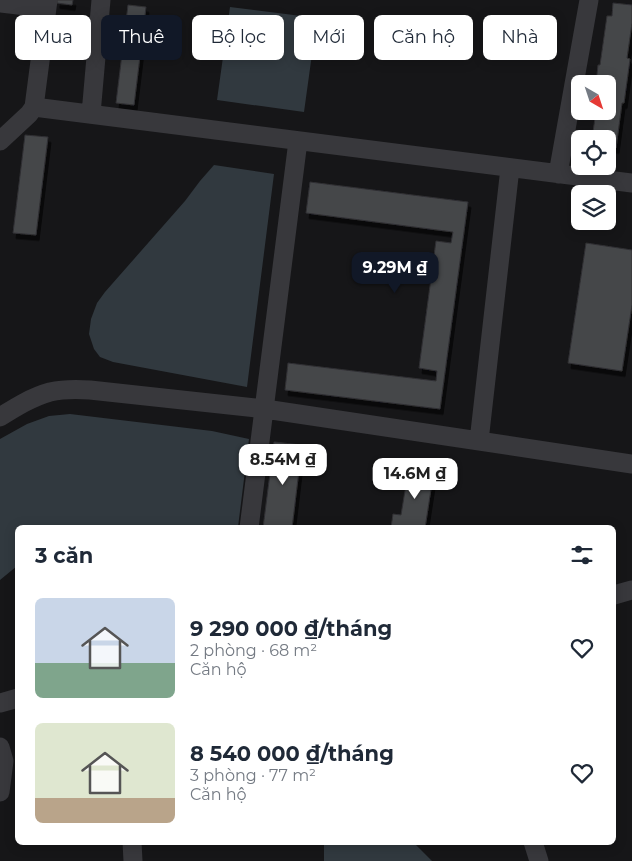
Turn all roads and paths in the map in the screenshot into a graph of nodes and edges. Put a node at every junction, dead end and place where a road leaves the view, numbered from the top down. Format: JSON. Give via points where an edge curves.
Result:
{"nodes":[{"id":1,"x":36,"y":0,"type":"edge"},
{"id":2,"x":48,"y":0,"type":"edge"},
{"id":3,"x":101,"y":0,"type":"edge"},
{"id":4,"x":589,"y":0,"type":"edge"},
{"id":5,"x":0,"y":3,"type":"edge"},
{"id":6,"x":34,"y":107,"type":"junction"},
{"id":7,"x":91,"y":114,"type":"junction"},
{"id":8,"x":0,"y":140,"type":"edge"},
{"id":9,"x":298,"y":141,"type":"junction"},
{"id":10,"x":510,"y":168,"type":"junction"},
{"id":11,"x":558,"y":174,"type":"junction"},
{"id":12,"x":632,"y":183,"type":"edge"},
{"id":13,"x":264,"y":409,"type":"junction"},
{"id":14,"x":0,"y":416,"type":"edge"},
{"id":15,"x":479,"y":441,"type":"junction"},
{"id":16,"x":632,"y":464,"type":"edge"},
{"id":17,"x":249,"y":525,"type":"edge"},
{"id":18,"x":632,"y":590,"type":"edge"},
{"id":19,"x":616,"y":594,"type":"edge"},
{"id":20,"x":15,"y":699,"type":"edge"},
{"id":21,"x":0,"y":703,"type":"edge"},
{"id":22,"x":0,"y":747,"type":"edge"},
{"id":23,"x":0,"y":792,"type":"edge"},
{"id":24,"x":15,"y":795,"type":"edge"},
{"id":25,"x":0,"y":800,"type":"edge"},
{"id":26,"x":132,"y":845,"type":"edge"},
{"id":27,"x":534,"y":845,"type":"edge"},
{"id":28,"x":133,"y":861,"type":"edge"},
{"id":29,"x":539,"y":861,"type":"edge"}],
"edges":[{"from":1,"to":5,"type":"street","via":[[35,7]]},
{"from":2,"to":6,"type":"street"},
{"from":3,"to":7,"type":"street"},
{"from":4,"to":11,"type":"street"},
{"from":6,"to":7,"type":"street"},
{"from":6,"to":8,"type":"street"},
{"from":7,"to":9,"type":"street"},
{"from":9,"to":10,"type":"street"},
{"from":9,"to":13,"type":"street"},
{"from":10,"to":11,"type":"street"},
{"from":10,"to":15,"type":"street"},
{"from":11,"to":12,"type":"street"},
{"from":13,"to":14,"type":"street","via":[[73,389],[50,392],[28,400]]},
{"from":13,"to":15,"type":"street"},
{"from":13,"to":17,"type":"street"},
{"from":15,"to":16,"type":"street"},
{"from":18,"to":19,"type":"street"},
{"from":20,"to":21,"type":"street"},
{"from":22,"to":23,"type":"street","via":[[4,761]]},
{"from":24,"to":25,"type":"street"},
{"from":26,"to":28,"type":"street"},
{"from":27,"to":29,"type":"street"}]}
